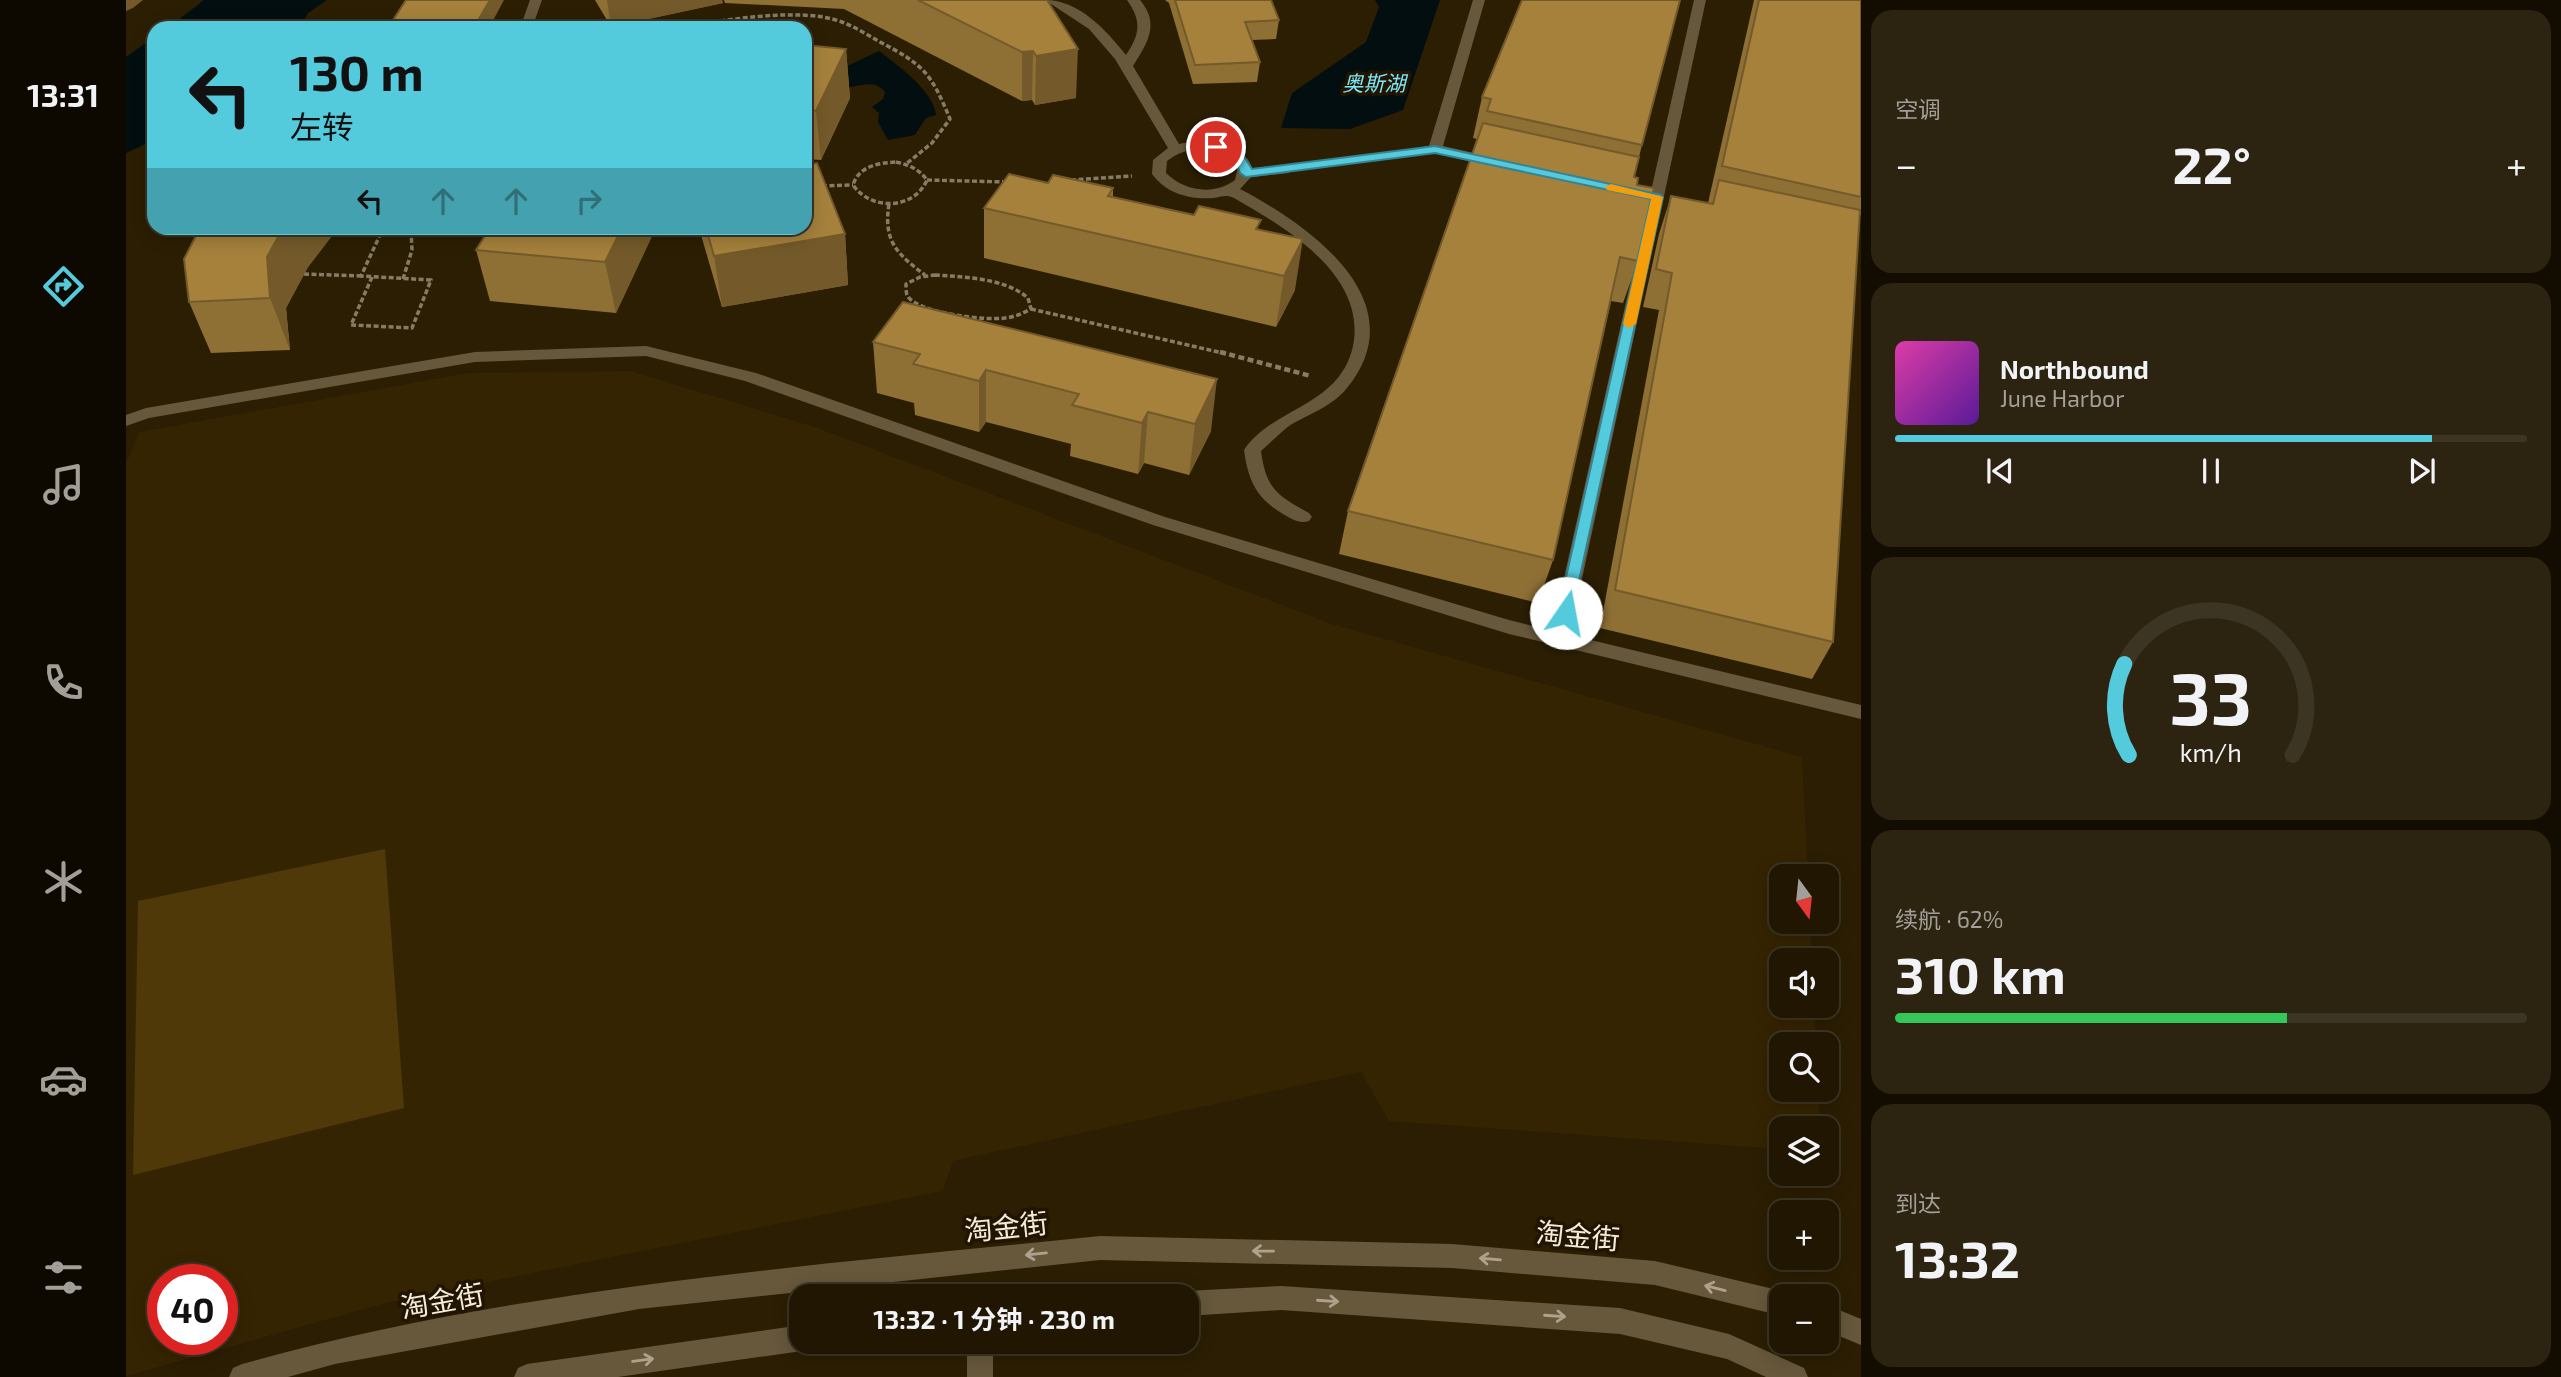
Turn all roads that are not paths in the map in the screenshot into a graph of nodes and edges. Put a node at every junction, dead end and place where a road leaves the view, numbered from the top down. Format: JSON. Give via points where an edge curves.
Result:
{"nodes":[{"id":1,"x":536,"y":0,"type":"edge"},
{"id":2,"x":1051,"y":0,"type":"edge"},
{"id":3,"x":1133,"y":0,"type":"edge"},
{"id":4,"x":1479,"y":0,"type":"edge"},
{"id":5,"x":1700,"y":0,"type":"edge"},
{"id":6,"x":528,"y":21,"type":"edge"},
{"id":7,"x":1127,"y":65,"type":"junction"},
{"id":8,"x":1175,"y":149,"type":"junction"},
{"id":9,"x":1435,"y":149,"type":"junction"},
{"id":10,"x":1514,"y":166,"type":"edge"},
{"id":11,"x":1246,"y":173,"type":"junction"},
{"id":12,"x":1229,"y":190,"type":"junction"},
{"id":13,"x":126,"y":421,"type":"edge"},
{"id":14,"x":1303,"y":517,"type":"dead end"},
{"id":15,"x":1560,"y":639,"type":"junction"},
{"id":16,"x":1861,"y":712,"type":"edge"},
{"id":17,"x":1769,"y":1301,"type":"edge"},
{"id":18,"x":1199,"y":1303,"type":"edge"},
{"id":19,"x":1839,"y":1323,"type":"edge"},
{"id":20,"x":1861,"y":1332,"type":"edge"},
{"id":21,"x":789,"y":1340,"type":"edge"},
{"id":22,"x":980,"y":1354,"type":"edge"},
{"id":23,"x":242,"y":1377,"type":"edge"},
{"id":24,"x":527,"y":1377,"type":"edge"},
{"id":25,"x":979,"y":1377,"type":"edge"},
{"id":26,"x":1796,"y":1377,"type":"edge"}],
"edges":[{"from":1,"to":6,"type":"street"},
{"from":2,"to":7,"type":"street","via":[[1094,26]]},
{"from":3,"to":7,"type":"street","via":[[1145,12],[1147,27]]},
{"from":4,"to":9,"type":"street"},
{"from":5,"to":15,"type":"street"},
{"from":7,"to":8,"type":"street"},
{"from":8,"to":11,"type":"street","via":[[1216,147],[1239,157]]},
{"from":8,"to":12,"type":"street","via":[[1160,160],[1159,174],[1172,186],[1194,193]]},
{"from":9,"to":10,"type":"street"},
{"from":9,"to":11,"type":"street"},
{"from":11,"to":12,"type":"street"},
{"from":12,"to":14,"type":"street","via":[[1286,222],[1322,251],[1354,290],[1364,320],[1362,355],[1342,384],[1252,450],[1255,477],[1268,497]]},
{"from":13,"to":15,"type":"street","via":[[146,413],[475,357],[646,351],[750,377],[1159,521]]},
{"from":15,"to":16,"type":"street"},
{"from":17,"to":23,"type":"street","name":"淘金街","one_way":true,"via":[[1655,1273],[1465,1257],[1100,1248],[639,1297],[335,1351]]},
{"from":18,"to":26,"type":"street","one_way":true,"via":[[1281,1298],[1620,1321],[1729,1347]]},
{"from":19,"to":20,"type":"street"},
{"from":24,"to":21,"type":"street","one_way":true},
{"from":22,"to":25,"type":"street"}]}
